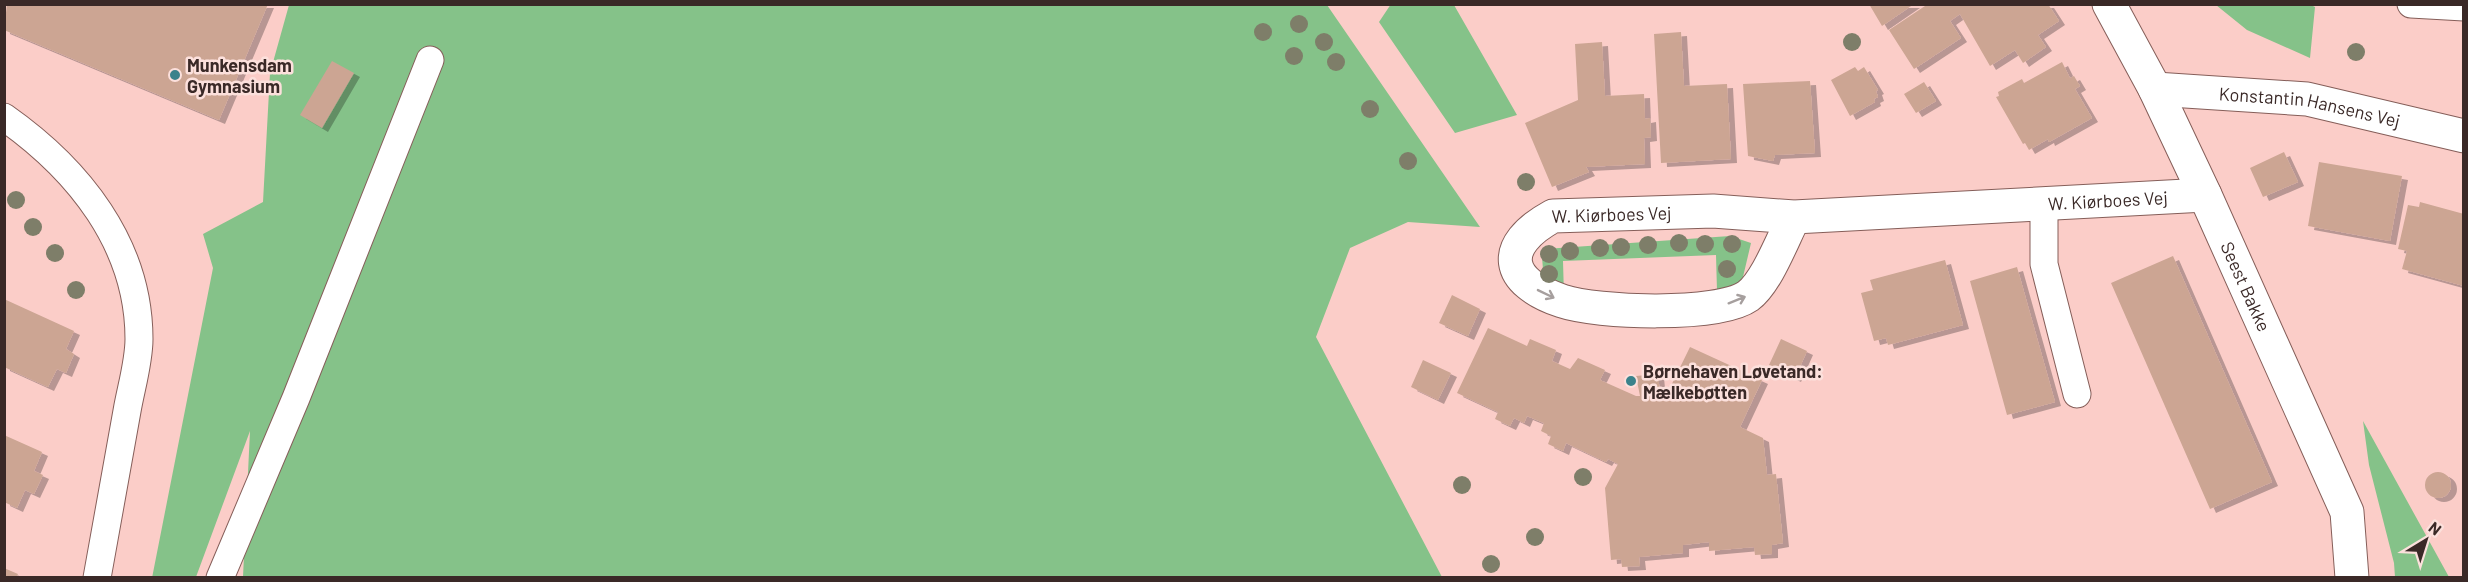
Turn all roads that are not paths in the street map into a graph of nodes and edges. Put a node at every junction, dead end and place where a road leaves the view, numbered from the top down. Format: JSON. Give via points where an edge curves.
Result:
{"nodes":[{"id":1,"x":2109,"y":4,"type":"edge"},
{"id":2,"x":2411,"y":4,"type":"edge"},
{"id":3,"x":2463,"y":7,"type":"edge"},
{"id":4,"x":430,"y":60,"type":"dead end"},
{"id":5,"x":2155,"y":89,"type":"junction"},
{"id":6,"x":4,"y":117,"type":"edge"},
{"id":7,"x":2463,"y":136,"type":"edge"},
{"id":8,"x":2205,"y":195,"type":"junction"},
{"id":9,"x":2044,"y":204,"type":"junction"},
{"id":10,"x":1794,"y":217,"type":"junction"},
{"id":11,"x":2077,"y":394,"type":"dead end"},
{"id":12,"x":97,"y":578,"type":"edge"},
{"id":13,"x":220,"y":578,"type":"edge"},
{"id":14,"x":2352,"y":578,"type":"edge"}],
"edges":[{"from":1,"to":5,"type":"street","name":"Seest Bakke"},
{"from":2,"to":3,"type":"lane"},
{"from":4,"to":13,"type":"lane"},
{"from":5,"to":7,"type":"street","name":"Konstantin Hansens Vej","via":[[2307,99]]},
{"from":5,"to":8,"type":"street","name":"Seest Bakke"},
{"from":6,"to":12,"type":"lane","via":[[26,132],[95,203],[120,245],[135,292],[139,340]]},
{"from":8,"to":9,"type":"street","name":"W. Kiørboes Vej"},
{"from":8,"to":14,"type":"street","name":"Seest Bakke","via":[[2347,512]]},
{"from":9,"to":10,"type":"street","name":"W. Kiørboes Vej"},
{"from":9,"to":11,"type":"lane","via":[[2044,264]]},
{"from":10,"to":10,"type":"street","name":"W. Kiørboes Vej","one_way":true,"via":[[1713,211],[1553,216],[1531,227],[1515,250],[1516,266],[1540,292],[1564,302],[1642,312],[1720,307],[1748,296],[1774,258]]}]}
